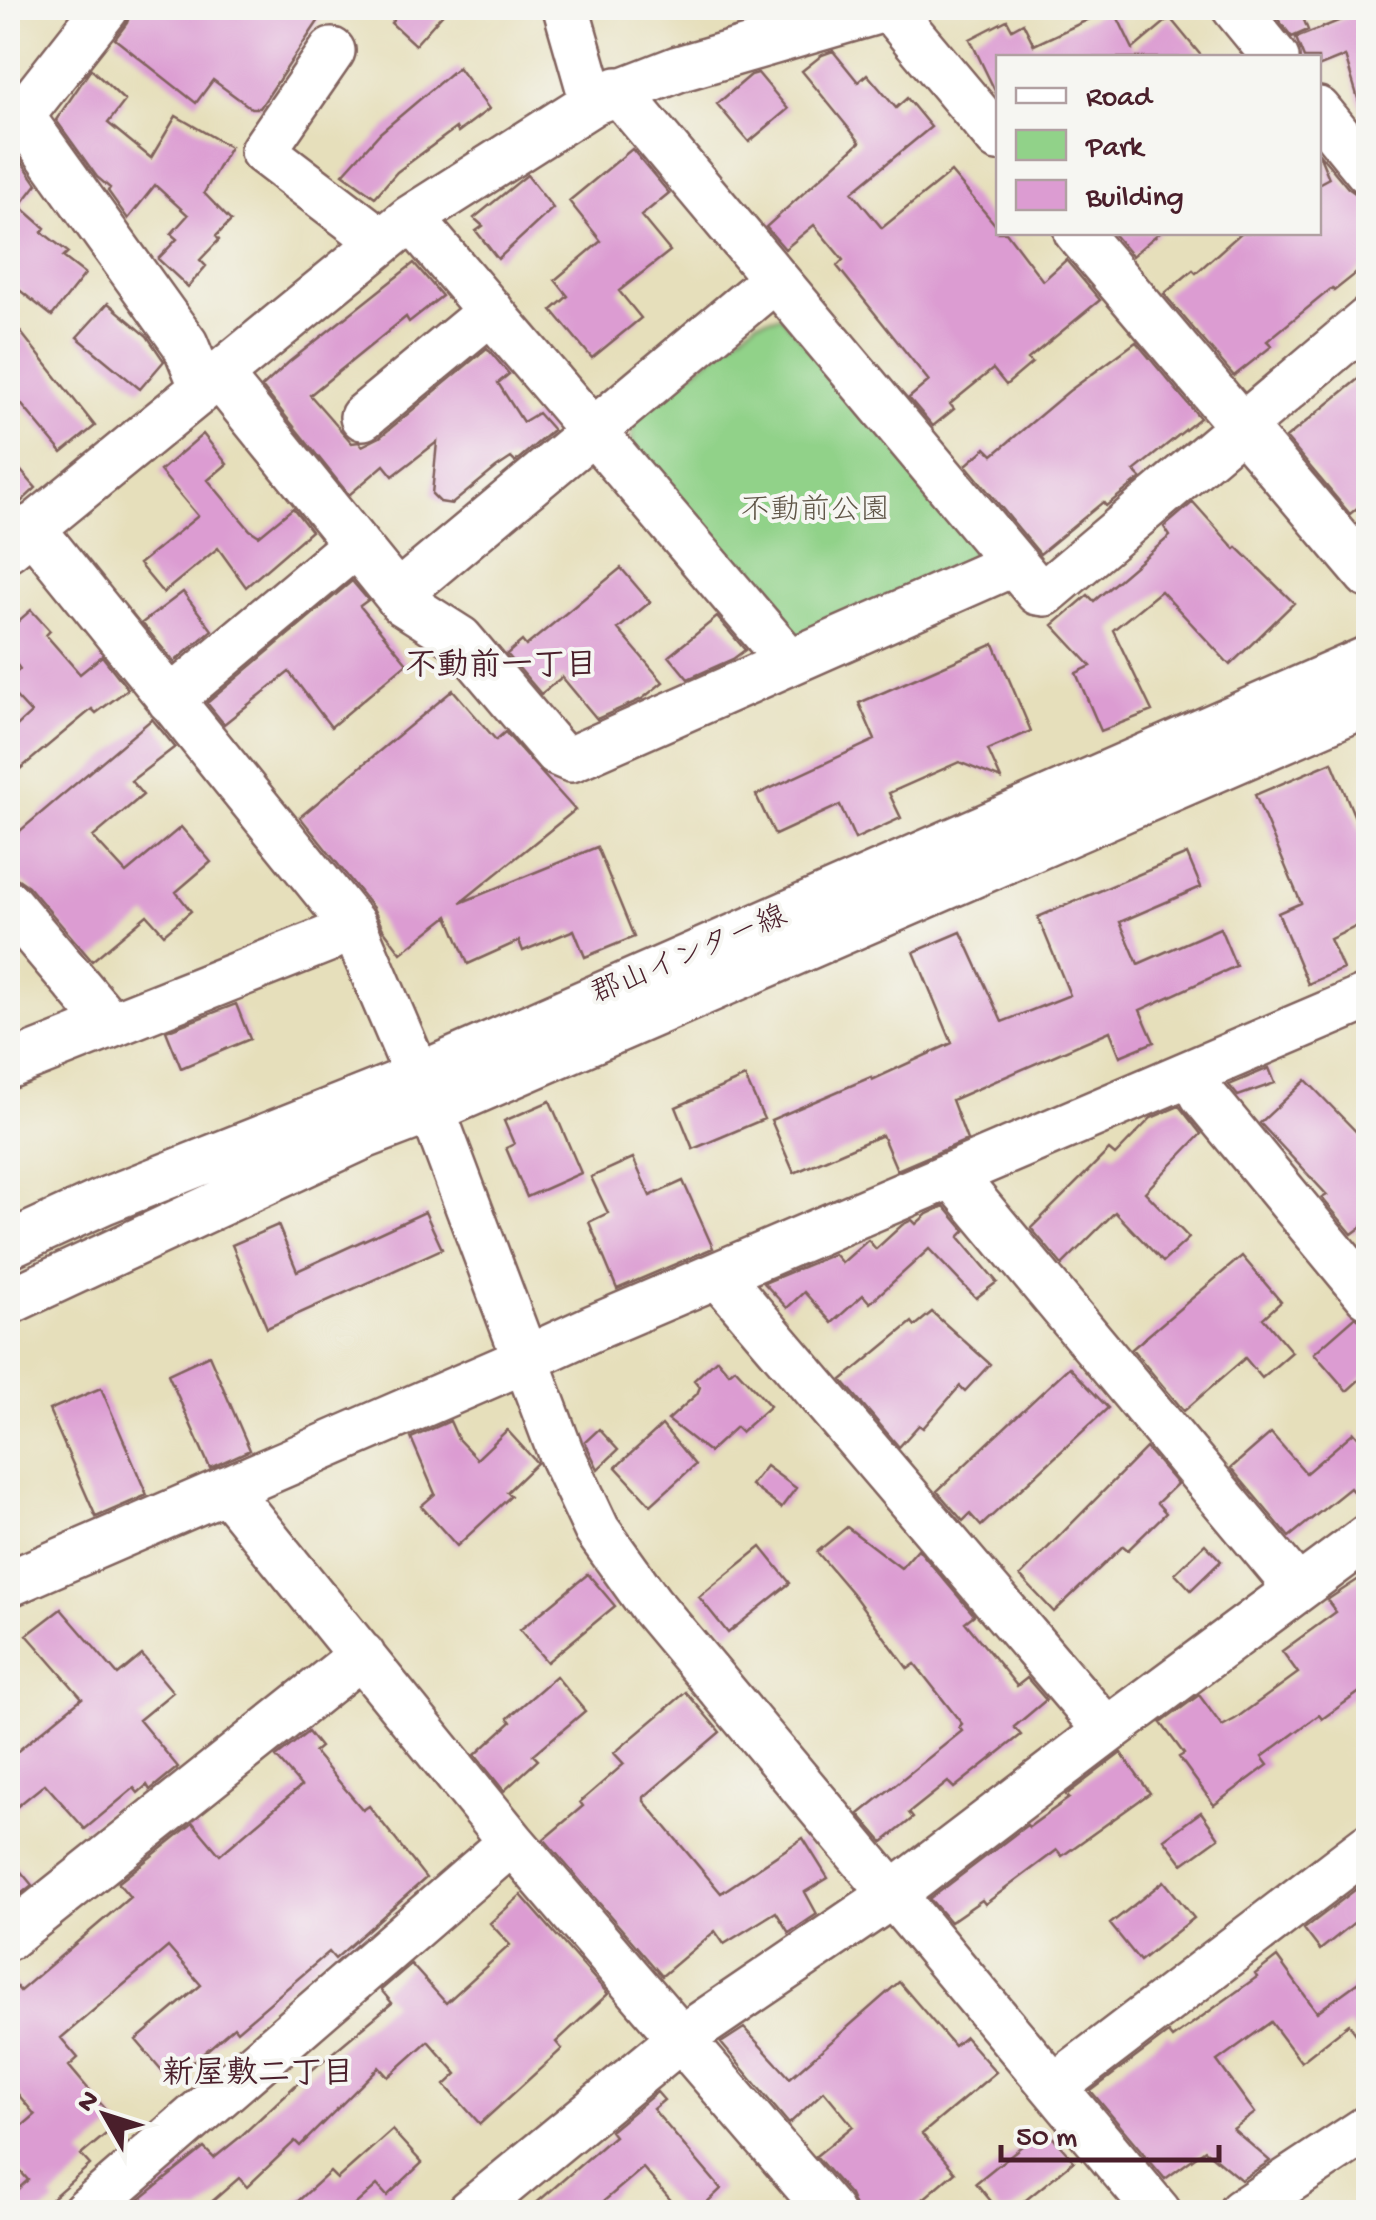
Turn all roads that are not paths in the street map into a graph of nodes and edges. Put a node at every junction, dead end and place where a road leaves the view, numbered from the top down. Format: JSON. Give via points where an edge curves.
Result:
{"nodes":[{"id":1,"x":106,"y":8,"type":"edge"},
{"id":2,"x":566,"y":8,"type":"edge"},
{"id":3,"x":889,"y":8,"type":"edge"},
{"id":4,"x":1235,"y":8,"type":"edge"},
{"id":5,"x":332,"y":50,"type":"dead end"},
{"id":6,"x":1274,"y":55,"type":"edge"},
{"id":7,"x":605,"y":96,"type":"junction"},
{"id":8,"x":1321,"y":114,"type":"edge"},
{"id":9,"x":996,"y":136,"type":"edge"},
{"id":10,"x":1368,"y":171,"type":"edge"},
{"id":11,"x":396,"y":230,"type":"junction"},
{"id":12,"x":1080,"y":235,"type":"edge"},
{"id":13,"x":774,"y":280,"type":"junction"},
{"id":14,"x":491,"y":311,"type":"junction"},
{"id":15,"x":1368,"y":320,"type":"edge"},
{"id":16,"x":210,"y":381,"type":"junction"},
{"id":17,"x":363,"y":417,"type":"dead end"},
{"id":18,"x":1242,"y":429,"type":"junction"},
{"id":19,"x":594,"y":431,"type":"junction"},
{"id":20,"x":19,"y":538,"type":"edge"},
{"id":21,"x":356,"y":544,"type":"junction"},
{"id":22,"x":1012,"y":564,"type":"junction"},
{"id":23,"x":1368,"y":576,"type":"edge"},
{"id":24,"x":397,"y":594,"type":"junction"},
{"id":25,"x":788,"y":660,"type":"junction"},
{"id":26,"x":1368,"y":660,"type":"edge"},
{"id":27,"x":170,"y":700,"type":"junction"},
{"id":28,"x":1368,"y":703,"type":"edge"},
{"id":29,"x":8,"y":903,"type":"edge"},
{"id":30,"x":353,"y":925,"type":"junction"},
{"id":31,"x":1368,"y":997,"type":"edge"},
{"id":32,"x":110,"y":1025,"type":"junction"},
{"id":33,"x":8,"y":1066,"type":"edge"},
{"id":34,"x":1192,"y":1073,"type":"junction"},
{"id":35,"x":426,"y":1093,"type":"junction"},
{"id":36,"x":956,"y":1173,"type":"junction"},
{"id":37,"x":8,"y":1245,"type":"edge"},
{"id":38,"x":719,"y":1276,"type":"junction"},
{"id":39,"x":1368,"y":1295,"type":"edge"},
{"id":40,"x":8,"y":1302,"type":"edge"},
{"id":41,"x":527,"y":1358,"type":"junction"},
{"id":42,"x":226,"y":1489,"type":"junction"},
{"id":43,"x":1368,"y":1538,"type":"edge"},
{"id":44,"x":8,"y":1584,"type":"edge"},
{"id":45,"x":1298,"y":1589,"type":"junction"},
{"id":46,"x":362,"y":1655,"type":"junction"},
{"id":47,"x":1107,"y":1731,"type":"junction"},
{"id":48,"x":512,"y":1842,"type":"junction"},
{"id":49,"x":1368,"y":1847,"type":"edge"},
{"id":50,"x":892,"y":1896,"type":"junction"},
{"id":51,"x":8,"y":1937,"type":"edge"},
{"id":52,"x":678,"y":2040,"type":"junction"},
{"id":53,"x":1055,"y":2086,"type":"junction"},
{"id":54,"x":1368,"y":2128,"type":"edge"},
{"id":55,"x":821,"y":2209,"type":"edge"},
{"id":56,"x":84,"y":2212,"type":"edge"},
{"id":57,"x":470,"y":2212,"type":"edge"},
{"id":58,"x":1158,"y":2212,"type":"edge"},
{"id":59,"x":1241,"y":2212,"type":"edge"}],
"edges":[{"from":1,"to":16,"type":"street","via":[[21,116]]},
{"from":2,"to":7,"type":"street"},
{"from":3,"to":7,"type":"street"},
{"from":3,"to":9,"type":"street"},
{"from":4,"to":6,"type":"street"},
{"from":5,"to":11,"type":"street","via":[[263,152]]},
{"from":7,"to":11,"type":"street"},
{"from":7,"to":13,"type":"street"},
{"from":8,"to":10,"type":"street"},
{"from":11,"to":14,"type":"street"},
{"from":11,"to":16,"type":"street"},
{"from":12,"to":18,"type":"street"},
{"from":13,"to":19,"type":"street"},
{"from":13,"to":22,"type":"street"},
{"from":14,"to":17,"type":"street"},
{"from":14,"to":19,"type":"street"},
{"from":15,"to":18,"type":"street"},
{"from":16,"to":20,"type":"street"},
{"from":16,"to":21,"type":"street"},
{"from":18,"to":22,"type":"street","via":[[1045,593]]},
{"from":18,"to":23,"type":"street"},
{"from":19,"to":24,"type":"street"},
{"from":19,"to":25,"type":"street"},
{"from":20,"to":27,"type":"street"},
{"from":21,"to":24,"type":"street"},
{"from":21,"to":27,"type":"street"},
{"from":22,"to":25,"type":"street"},
{"from":24,"to":25,"type":"street","via":[[460,639],[557,753],[571,759]]},
{"from":26,"to":35,"type":"street","name":"郡山インター線"},
{"from":27,"to":30,"type":"street"},
{"from":28,"to":35,"type":"street"},
{"from":29,"to":32,"type":"street"},
{"from":30,"to":32,"type":"street"},
{"from":30,"to":35,"type":"street"},
{"from":31,"to":34,"type":"street"},
{"from":32,"to":33,"type":"street"},
{"from":34,"to":36,"type":"street"},
{"from":34,"to":39,"type":"street","via":[[1203,1095]]},
{"from":35,"to":37,"type":"street","name":"郡山インター線","via":[[104,1201]]},
{"from":35,"to":40,"type":"street","via":[[364,1136]]},
{"from":35,"to":41,"type":"street"},
{"from":36,"to":38,"type":"street"},
{"from":36,"to":45,"type":"street"},
{"from":38,"to":41,"type":"street"},
{"from":38,"to":47,"type":"street"},
{"from":41,"to":42,"type":"street"},
{"from":41,"to":50,"type":"street","via":[[597,1530],[650,1604]]},
{"from":42,"to":44,"type":"street"},
{"from":42,"to":46,"type":"street"},
{"from":43,"to":45,"type":"street"},
{"from":45,"to":47,"type":"street"},
{"from":46,"to":48,"type":"street"},
{"from":46,"to":51,"type":"street"},
{"from":47,"to":50,"type":"street"},
{"from":48,"to":52,"type":"street"},
{"from":48,"to":56,"type":"street"},
{"from":49,"to":53,"type":"street"},
{"from":50,"to":52,"type":"street"},
{"from":50,"to":53,"type":"street"},
{"from":52,"to":55,"type":"street"},
{"from":52,"to":57,"type":"street"},
{"from":53,"to":58,"type":"street"},
{"from":54,"to":59,"type":"street"}]}
